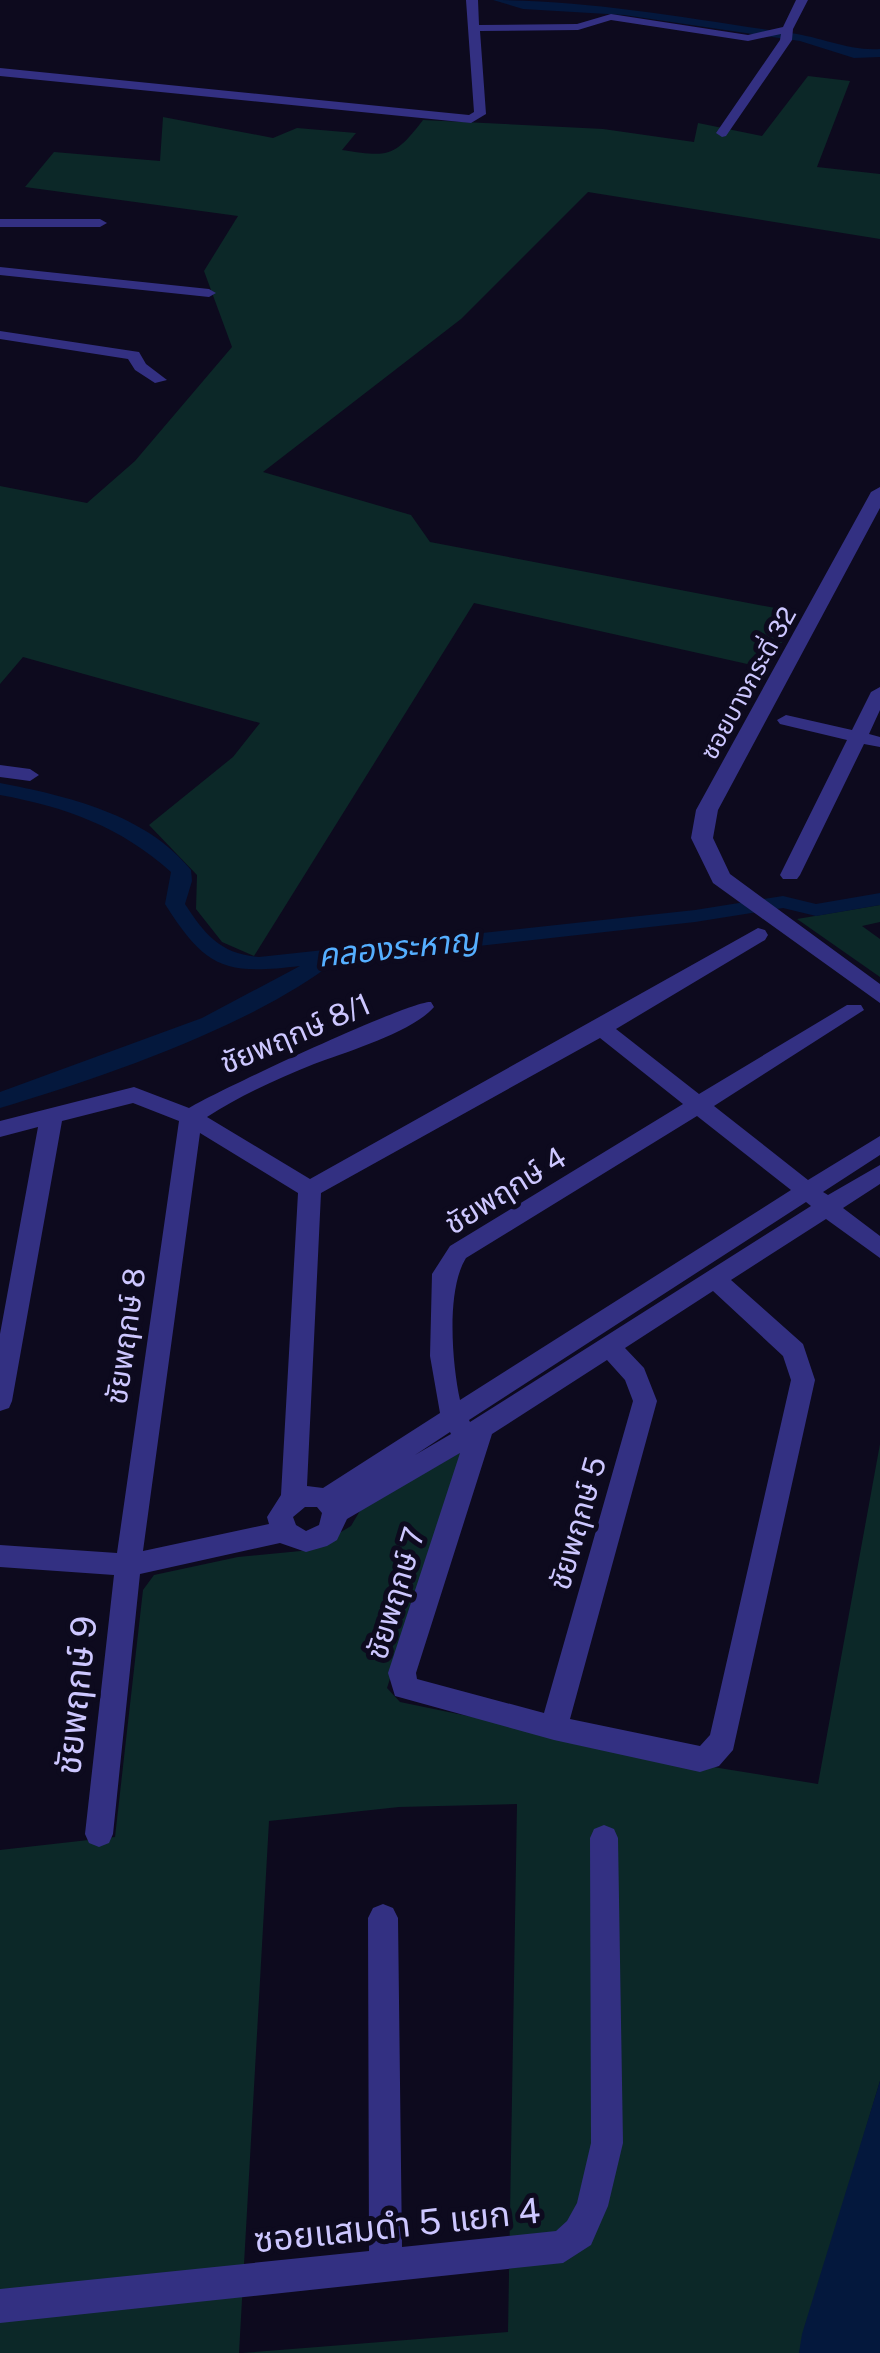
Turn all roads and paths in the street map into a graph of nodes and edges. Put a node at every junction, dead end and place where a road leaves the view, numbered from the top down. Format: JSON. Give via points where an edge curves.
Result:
{"nodes":[{"id":1,"x":472,"y":0,"type":"edge"},
{"id":2,"x":802,"y":0,"type":"edge"},
{"id":3,"x":475,"y":28,"type":"junction"},
{"id":4,"x":786,"y":36,"type":"junction"},
{"id":5,"x":0,"y":73,"type":"edge"},
{"id":6,"x":722,"y":133,"type":"dead end"},
{"id":7,"x":100,"y":222,"type":"dead end"},
{"id":8,"x":0,"y":223,"type":"edge"},
{"id":9,"x":0,"y":270,"type":"edge"},
{"id":10,"x":208,"y":293,"type":"dead end"},
{"id":11,"x":0,"y":335,"type":"edge"},
{"id":12,"x":160,"y":380,"type":"dead end"},
{"id":13,"x":880,"y":492,"type":"edge"},
{"id":14,"x":880,"y":692,"type":"edge"},
{"id":15,"x":786,"y":720,"type":"dead end"},
{"id":16,"x":859,"y":737,"type":"junction"},
{"id":17,"x":880,"y":742,"type":"edge"},
{"id":18,"x":0,"y":771,"type":"edge"},
{"id":19,"x":30,"y":776,"type":"dead end"},
{"id":20,"x":790,"y":875,"type":"dead end"},
{"id":21,"x":758,"y":936,"type":"dead end"},
{"id":22,"x":880,"y":995,"type":"edge"},
{"id":23,"x":424,"y":1006,"type":"dead end"},
{"id":24,"x":854,"y":1010,"type":"dead end"},
{"id":25,"x":601,"y":1028,"type":"junction"},
{"id":26,"x":697,"y":1106,"type":"junction"},
{"id":27,"x":52,"y":1114,"type":"junction"},
{"id":28,"x":191,"y":1117,"type":"junction"},
{"id":29,"x":0,"y":1129,"type":"edge"},
{"id":30,"x":879,"y":1147,"type":"edge"},
{"id":31,"x":880,"y":1173,"type":"edge"},
{"id":32,"x":310,"y":1189,"type":"junction"},
{"id":33,"x":816,"y":1200,"type":"junction"},
{"id":34,"x":758,"y":1237,"type":"junction"},
{"id":35,"x":880,"y":1248,"type":"edge"},
{"id":36,"x":714,"y":1278,"type":"junction"},
{"id":37,"x":649,"y":1305,"type":"junction"},
{"id":38,"x":609,"y":1346,"type":"junction"},
{"id":39,"x":0,"y":1401,"type":"edge"},
{"id":40,"x":467,"y":1428,"type":"junction"},
{"id":41,"x":294,"y":1498,"type":"junction"},
{"id":42,"x":331,"y":1506,"type":"junction"},
{"id":43,"x":283,"y":1531,"type":"junction"},
{"id":44,"x":0,"y":1556,"type":"edge"},
{"id":45,"x":128,"y":1565,"type":"junction"},
{"id":46,"x":554,"y":1728,"type":"junction"},
{"id":47,"x":99,"y":1834,"type":"dead end"},
{"id":48,"x":604,"y":1838,"type":"dead end"},
{"id":49,"x":383,"y":1918,"type":"dead end"},
{"id":50,"x":386,"y":2266,"type":"junction"},
{"id":51,"x":0,"y":2306,"type":"edge"}],
"edges":[{"from":1,"to":3,"type":"street"},
{"from":2,"to":4,"type":"street"},
{"from":3,"to":4,"type":"street","via":[[578,26],[611,17],[748,38]]},
{"from":3,"to":5,"type":"street","via":[[480,114],[471,119]]},
{"from":4,"to":6,"type":"street"},
{"from":7,"to":8,"type":"street"},
{"from":9,"to":10,"type":"street"},
{"from":11,"to":12,"type":"street","via":[[134,354]]},
{"from":13,"to":22,"type":"street","name":"ซอยบางกระดี่ 32","via":[[707,810],[702,838],[721,878],[741,896]]},
{"from":14,"to":16,"type":"street"},
{"from":15,"to":16,"type":"street"},
{"from":16,"to":17,"type":"street"},
{"from":16,"to":20,"type":"street"},
{"from":18,"to":19,"type":"street"},
{"from":21,"to":25,"type":"street"},
{"from":23,"to":28,"type":"street","name":"ชัยพฤกษ์ 8/1","via":[[376,1034],[238,1089]]},
{"from":24,"to":26,"type":"street"},
{"from":25,"to":26,"type":"street"},
{"from":25,"to":32,"type":"street"},
{"from":26,"to":33,"type":"street"},
{"from":26,"to":40,"type":"street","name":"ชัยพฤกษ์ 4","via":[[449,1261],[444,1378]]},
{"from":27,"to":28,"type":"street","via":[[134,1095]]},
{"from":27,"to":29,"type":"street"},
{"from":27,"to":39,"type":"street"},
{"from":28,"to":32,"type":"street"},
{"from":28,"to":45,"type":"street","name":"ชัยพฤกษ์ 8"},
{"from":30,"to":33,"type":"street"},
{"from":31,"to":33,"type":"street"},
{"from":32,"to":41,"type":"street"},
{"from":33,"to":34,"type":"street"},
{"from":33,"to":35,"type":"street"},
{"from":34,"to":36,"type":"street"},
{"from":34,"to":37,"type":"street"},
{"from":36,"to":37,"type":"street"},
{"from":36,"to":46,"type":"street","via":[[794,1351],[803,1380],[722,1742],[700,1759]]},
{"from":37,"to":38,"type":"street"},
{"from":37,"to":40,"type":"street"},
{"from":38,"to":40,"type":"street"},
{"from":38,"to":46,"type":"street","name":"ชัยพฤกษ์ 5","via":[[636,1375],[645,1401]]},
{"from":40,"to":42,"type":"street"},
{"from":40,"to":46,"type":"street","name":"ชัยพฤกษ์ 7","via":[[402,1680],[414,1693]]},
{"from":41,"to":42,"type":"street","via":[[305,1495]]},
{"from":41,"to":43,"type":"street","via":[[280,1517]]},
{"from":42,"to":43,"type":"street","via":[[333,1530],[318,1540],[298,1541]]},
{"from":43,"to":45,"type":"street"},
{"from":44,"to":45,"type":"street"},
{"from":45,"to":47,"type":"street","name":"ชัยพฤกษ์ 9"},
{"from":48,"to":50,"type":"street","name":"ซอยแสมดำ 5 แยก 4","via":[[607,2143],[580,2233],[563,2247]]},
{"from":49,"to":50,"type":"street"},
{"from":50,"to":51,"type":"street","name":"ซอยแสมดำ 5 แยก 4"}]}
